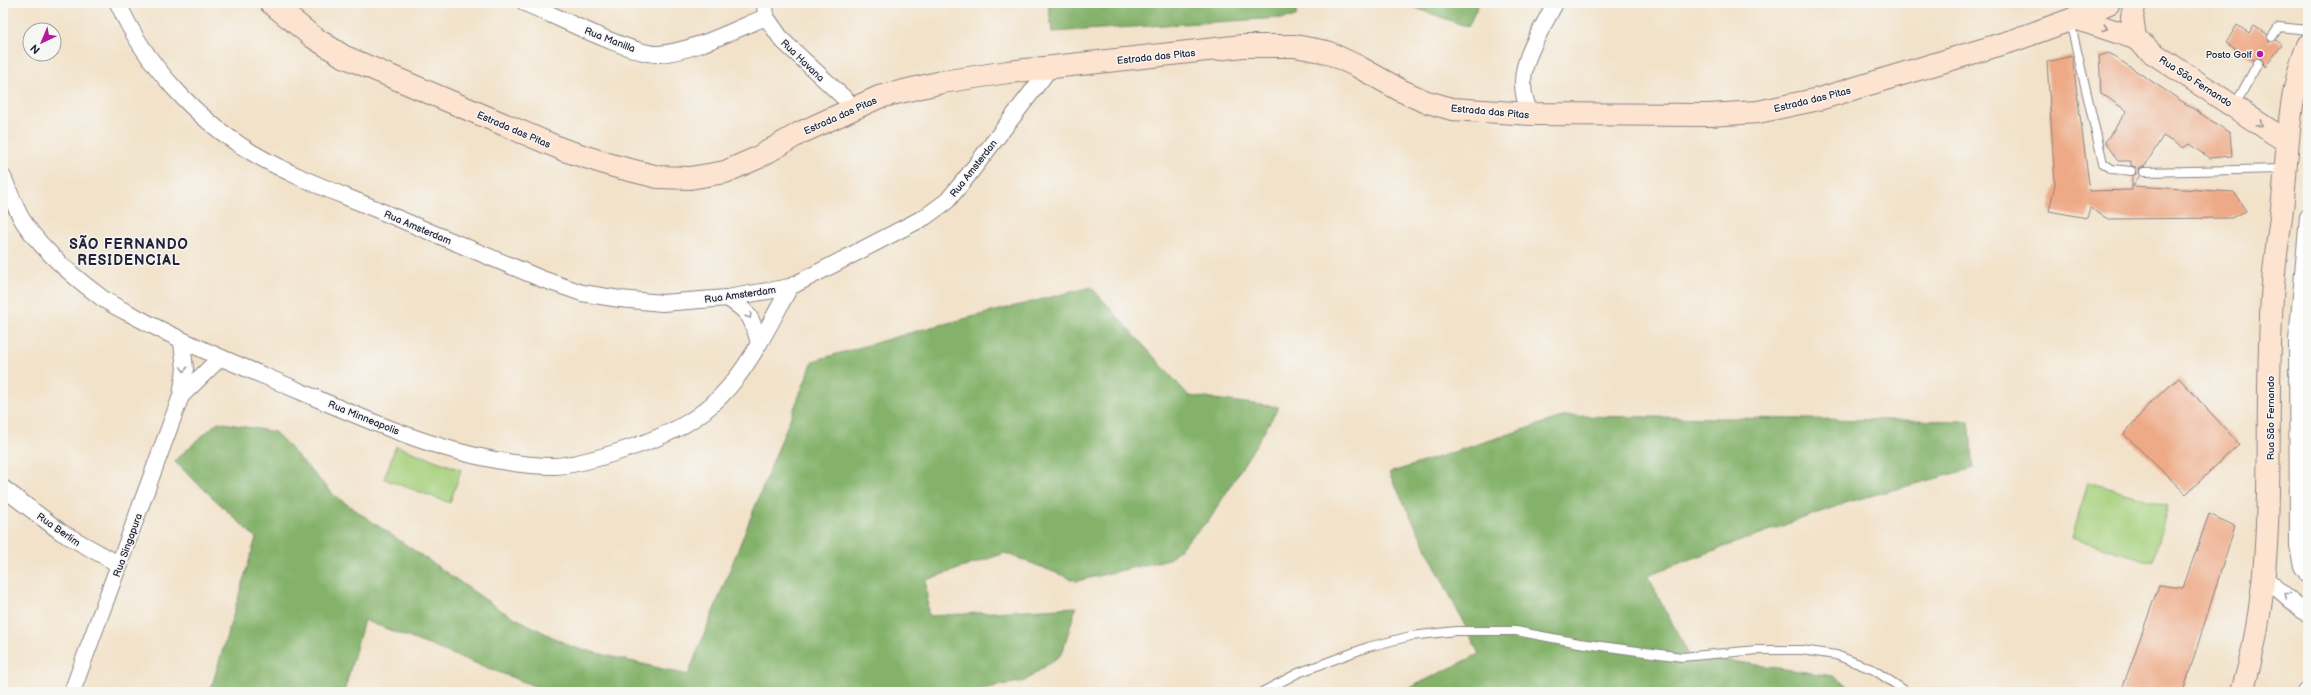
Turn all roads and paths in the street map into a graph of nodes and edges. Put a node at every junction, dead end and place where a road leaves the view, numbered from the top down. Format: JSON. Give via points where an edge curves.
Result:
{"nodes":[{"id":1,"x":118,"y":3,"type":"edge"},
{"id":2,"x":271,"y":3,"type":"edge"},
{"id":3,"x":525,"y":3,"type":"edge"},
{"id":4,"x":1555,"y":3,"type":"edge"},
{"id":5,"x":2109,"y":3,"type":"edge"},
{"id":6,"x":2135,"y":3,"type":"edge"},
{"id":7,"x":766,"y":10,"type":"edge"},
{"id":8,"x":2072,"y":19,"type":"junction"},
{"id":9,"x":2308,"y":30,"type":"edge"},
{"id":10,"x":2272,"y":37,"type":"dead end"},
{"id":11,"x":2135,"y":38,"type":"junction"},
{"id":12,"x":2308,"y":45,"type":"edge"},
{"id":13,"x":2258,"y":63,"type":"dead end"},
{"id":14,"x":1050,"y":68,"type":"junction"},
{"id":15,"x":2235,"y":106,"type":"junction"},
{"id":16,"x":856,"y":108,"type":"junction"},
{"id":17,"x":1531,"y":114,"type":"junction"},
{"id":18,"x":2287,"y":142,"type":"junction"},
{"id":19,"x":2285,"y":169,"type":"junction"},
{"id":20,"x":2131,"y":171,"type":"dead end"},
{"id":21,"x":2144,"y":172,"type":"dead end"},
{"id":22,"x":3,"y":177,"type":"edge"},
{"id":23,"x":2308,"y":217,"type":"edge"},
{"id":24,"x":790,"y":287,"type":"junction"},
{"id":25,"x":727,"y":298,"type":"junction"},
{"id":26,"x":182,"y":342,"type":"junction"},
{"id":27,"x":759,"y":343,"type":"junction"},
{"id":28,"x":220,"y":358,"type":"junction"},
{"id":29,"x":181,"y":396,"type":"junction"},
{"id":30,"x":3,"y":488,"type":"edge"},
{"id":31,"x":120,"y":565,"type":"junction"},
{"id":32,"x":2308,"y":575,"type":"edge"},
{"id":33,"x":2264,"y":577,"type":"junction"},
{"id":34,"x":2308,"y":615,"type":"edge"},
{"id":35,"x":72,"y":692,"type":"edge"},
{"id":36,"x":1262,"y":692,"type":"edge"},
{"id":37,"x":1907,"y":692,"type":"edge"},
{"id":38,"x":2242,"y":692,"type":"edge"}],
"edges":[{"from":1,"to":25,"type":"street","name":"Rua Amsterdam","via":[[139,41],[160,70],[214,127],[251,152],[297,175],[542,279],[582,293],[662,303]]},
{"from":2,"to":16,"type":"main road","name":"Estrada das Pitas","via":[[312,37],[343,56],[564,150],[658,177],[690,178],[725,172],[757,158],[800,133]]},
{"from":3,"to":7,"type":"street","name":"Rua Manilla","via":[[628,48],[658,54],[697,44]]},
{"from":4,"to":17,"type":"street","via":[[1528,56],[1523,73],[1523,95]]},
{"from":5,"to":8,"type":"main road","name":"Estrada das Pitas"},
{"from":6,"to":11,"type":"main road","via":[[2132,16]]},
{"from":7,"to":16,"type":"street","name":"Rua Havana","via":[[782,40]]},
{"from":8,"to":11,"type":"main road","one_way":true},
{"from":8,"to":17,"type":"main road","name":"Estrada das Pitas","via":[[2016,40],[1827,97],[1758,112],[1709,115]]},
{"from":8,"to":20,"type":"lane","via":[[2103,163],[2112,169]]},
{"from":9,"to":10,"type":"lane","via":[[2278,27]]},
{"from":11,"to":15,"type":"main road","name":"Rua São Fernando","via":[[2150,51]]},
{"from":12,"to":18,"type":"main road","name":"Rua São Fernando","via":[[2301,62]]},
{"from":13,"to":15,"type":"lane"},
{"from":14,"to":16,"type":"main road","name":"Estrada das Pitas","via":[[942,82],[879,97]]},
{"from":14,"to":17,"type":"main road","name":"Estrada das Pitas","via":[[1243,46],[1295,46],[1327,52],[1424,101],[1452,109]]},
{"from":14,"to":24,"type":"street","name":"Rua Amsterdan","via":[[947,201],[925,217]]},
{"from":15,"to":18,"type":"main road","name":"Rua São Fernando","one_way":true},
{"from":18,"to":19,"type":"main road","name":"Rua São Fernando"},
{"from":19,"to":21,"type":"lane"},
{"from":19,"to":33,"type":"main road","name":"Rua São Fernando","via":[[2273,284]]},
{"from":22,"to":26,"type":"street","name":"Rua Minneapolis","via":[[24,221],[60,263],[104,299]]},
{"from":23,"to":32,"type":"street","via":[[2297,357],[2298,546],[2302,566]]},
{"from":24,"to":25,"type":"street","name":"Rua Amsterdam"},
{"from":24,"to":27,"type":"street","name":"Rua Minneapolis"},
{"from":25,"to":27,"type":"street","one_way":true,"via":[[744,308],[754,324]]},
{"from":26,"to":28,"type":"street","name":"Rua Minneapolis"},
{"from":26,"to":29,"type":"street","name":"Rua Singapura","one_way":true,"via":[[184,369]]},
{"from":27,"to":28,"type":"street","name":"Rua Minneapolis","via":[[738,378],[698,416],[670,432],[634,447],[557,466],[516,463],[470,455],[428,442]]},
{"from":28,"to":29,"type":"street","name":"Rua Singapura"},
{"from":29,"to":31,"type":"street","name":"Rua Singapura"},
{"from":30,"to":31,"type":"street","name":"Rua Berlim","via":[[61,532]]},
{"from":31,"to":35,"type":"street","name":"Rua Singapura"},
{"from":34,"to":33,"type":"street","one_way":true},
{"from":33,"to":38,"type":"main road","name":"Rua São Fernando","via":[[2249,668]]},
{"from":36,"to":37,"type":"lane","via":[[1298,673],[1368,647],[1412,636],[1471,631],[1516,631],[1579,643],[1682,657],[1757,650],[1801,650],[1829,654],[1874,670]]}]}
